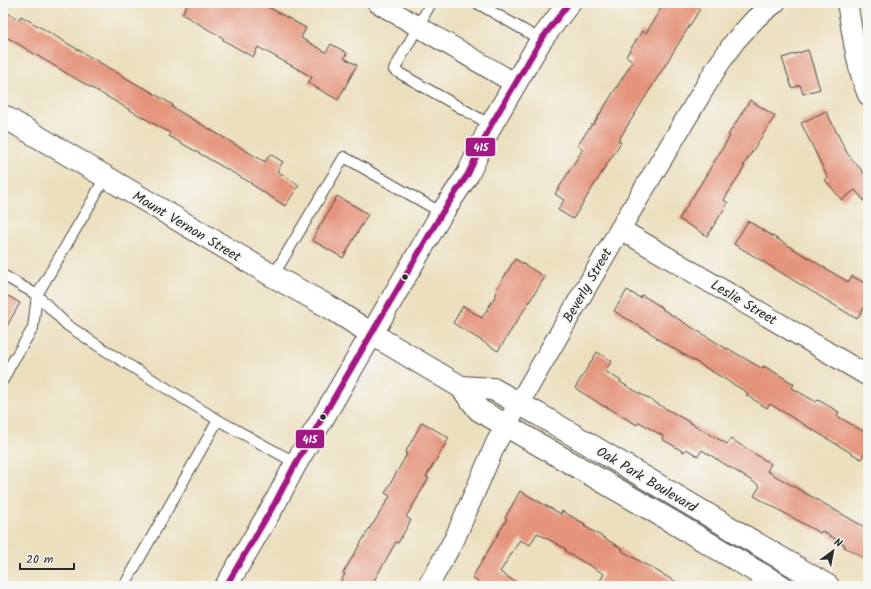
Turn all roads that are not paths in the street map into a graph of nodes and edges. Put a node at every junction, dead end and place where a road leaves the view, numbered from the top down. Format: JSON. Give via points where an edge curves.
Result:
{"nodes":[{"id":1,"x":378,"y":3,"type":"edge"},
{"id":2,"x":431,"y":3,"type":"edge"},
{"id":3,"x":477,"y":3,"type":"edge"},
{"id":4,"x":569,"y":3,"type":"edge"},
{"id":5,"x":775,"y":3,"type":"edge"},
{"id":6,"x":848,"y":3,"type":"edge"},
{"id":7,"x":419,"y":26,"type":"junction"},
{"id":8,"x":541,"y":40,"type":"junction"},
{"id":9,"x":516,"y":84,"type":"junction"},
{"id":10,"x":868,"y":95,"type":"edge"},
{"id":11,"x":3,"y":116,"type":"edge"},
{"id":12,"x":491,"y":125,"type":"junction"},
{"id":13,"x":105,"y":177,"type":"junction"},
{"id":14,"x":442,"y":213,"type":"junction"},
{"id":15,"x":620,"y":229,"type":"junction"},
{"id":16,"x":3,"y":275,"type":"edge"},
{"id":17,"x":273,"y":276,"type":"junction"},
{"id":18,"x":37,"y":295,"type":"junction"},
{"id":19,"x":372,"y":334,"type":"junction"},
{"id":20,"x":868,"y":376,"type":"edge"},
{"id":21,"x":3,"y":380,"type":"edge"},
{"id":22,"x":461,"y":387,"type":"junction"},
{"id":23,"x":519,"y":403,"type":"junction"},
{"id":24,"x":218,"y":420,"type":"junction"},
{"id":25,"x":506,"y":426,"type":"junction"},
{"id":26,"x":296,"y":463,"type":"junction"},
{"id":27,"x":124,"y":586,"type":"edge"},
{"id":28,"x":226,"y":586,"type":"edge"},
{"id":29,"x":428,"y":586,"type":"edge"},
{"id":30,"x":781,"y":586,"type":"edge"},
{"id":31,"x":828,"y":586,"type":"edge"}],
"edges":[{"from":1,"to":7,"type":"street"},
{"from":2,"to":7,"type":"lane"},
{"from":3,"to":8,"type":"lane"},
{"from":4,"to":8,"type":"street"},
{"from":5,"to":15,"type":"street","name":"Beverly Street","via":[[745,29],[717,66]]},
{"from":6,"to":10,"type":"street","via":[[857,58]]},
{"from":7,"to":9,"type":"street"},
{"from":7,"to":12,"type":"lane","via":[[394,70]]},
{"from":8,"to":9,"type":"street"},
{"from":9,"to":12,"type":"street"},
{"from":11,"to":13,"type":"street","name":"Mount Vernon Street"},
{"from":12,"to":14,"type":"street","via":[[468,174]]},
{"from":13,"to":17,"type":"street","name":"Mount Vernon Street"},
{"from":13,"to":18,"type":"lane"},
{"from":14,"to":17,"type":"lane","via":[[344,157]]},
{"from":14,"to":19,"type":"street"},
{"from":15,"to":20,"type":"street","name":"Leslie Street"},
{"from":15,"to":23,"type":"street","name":"Beverly Street"},
{"from":16,"to":18,"type":"lane"},
{"from":17,"to":19,"type":"street","name":"Mount Vernon Street"},
{"from":18,"to":21,"type":"lane","via":[[33,328]]},
{"from":18,"to":24,"type":"lane","via":[[67,325]]},
{"from":19,"to":22,"type":"street","name":"Oak Park Boulevard"},
{"from":19,"to":26,"type":"street"},
{"from":22,"to":23,"type":"street","name":"Oak Park Boulevard","via":[[494,389]]},
{"from":22,"to":25,"type":"street","name":"Oak Park Boulevard","via":[[479,410]]},
{"from":23,"to":25,"type":"street","name":"Beverly Street"},
{"from":23,"to":31,"type":"street","name":"Oak Park Boulevard"},
{"from":24,"to":26,"type":"lane"},
{"from":24,"to":27,"type":"lane"},
{"from":25,"to":29,"type":"street","name":"Beverly Street","via":[[496,443],[455,538]]},
{"from":25,"to":30,"type":"street","name":"Oak Park Boulevard"},
{"from":26,"to":28,"type":"street"}]}
